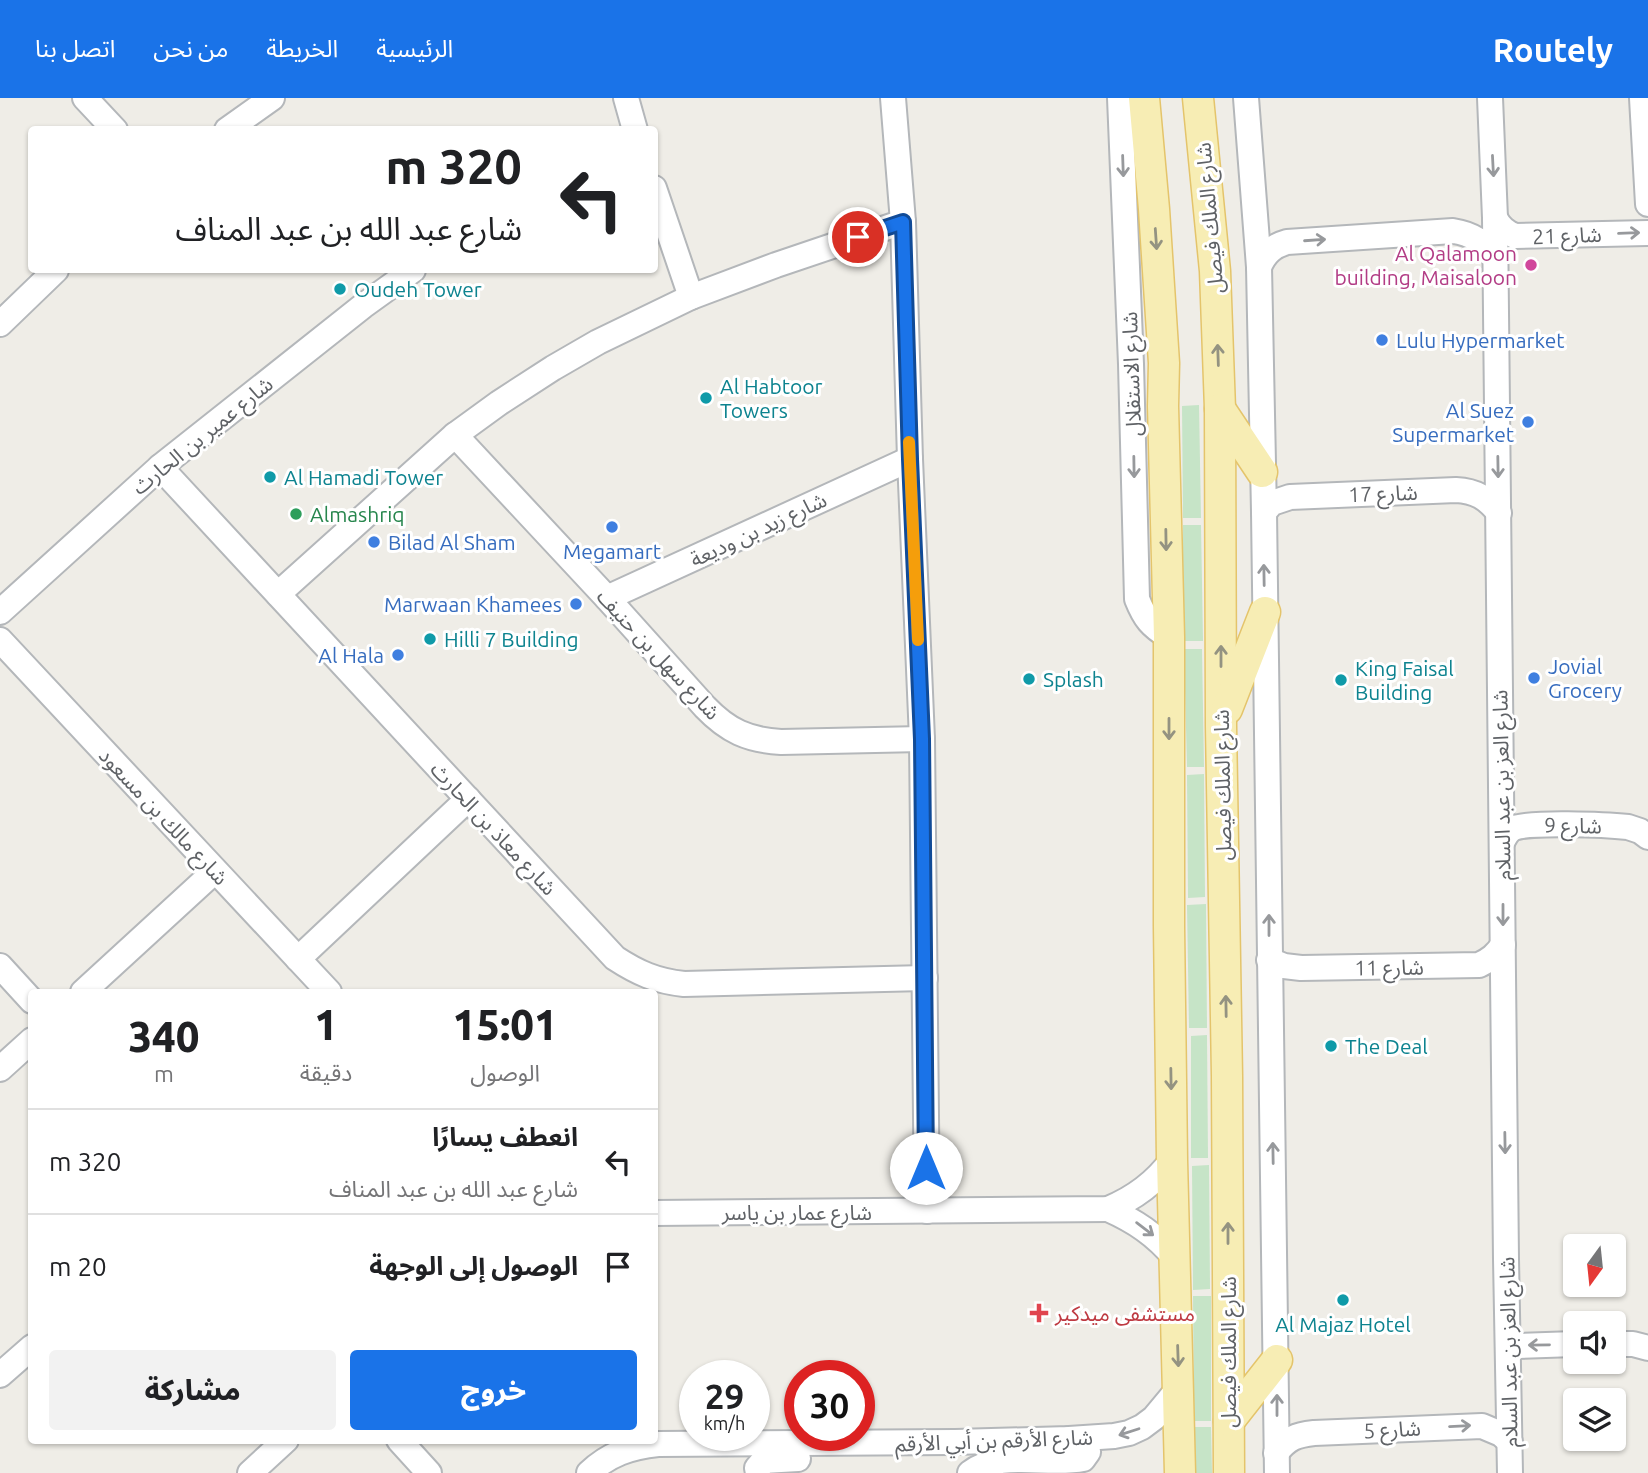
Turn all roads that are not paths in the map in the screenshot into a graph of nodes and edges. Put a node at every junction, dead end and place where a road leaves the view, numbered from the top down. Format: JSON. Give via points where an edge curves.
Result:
{"nodes":[{"id":1,"x":85,"y":98,"type":"edge"},
{"id":2,"x":272,"y":98,"type":"edge"},
{"id":3,"x":626,"y":98,"type":"edge"},
{"id":4,"x":894,"y":98,"type":"edge"},
{"id":5,"x":1120,"y":98,"type":"edge"},
{"id":6,"x":1144,"y":98,"type":"edge"},
{"id":7,"x":1198,"y":98,"type":"edge"},
{"id":8,"x":1490,"y":98,"type":"edge"},
{"id":9,"x":1642,"y":98,"type":"edge"},
{"id":10,"x":1247,"y":100,"type":"edge"},
{"id":11,"x":111,"y":126,"type":"edge"},
{"id":12,"x":233,"y":126,"type":"edge"},
{"id":13,"x":631,"y":126,"type":"edge"},
{"id":14,"x":658,"y":200,"type":"edge"},
{"id":15,"x":1648,"y":204,"type":"edge"},
{"id":16,"x":1495,"y":218,"type":"junction"},
{"id":17,"x":903,"y":222,"type":"junction"},
{"id":18,"x":1648,"y":233,"type":"edge"},
{"id":19,"x":1496,"y":259,"type":"junction"},
{"id":20,"x":1259,"y":267,"type":"junction"},
{"id":21,"x":52,"y":273,"type":"edge"},
{"id":22,"x":409,"y":273,"type":"edge"},
{"id":23,"x":691,"y":297,"type":"junction"},
{"id":24,"x":0,"y":324,"type":"edge"},
{"id":25,"x":1220,"y":409,"type":"junction"},
{"id":26,"x":455,"y":435,"type":"junction"},
{"id":27,"x":910,"y":459,"type":"junction"},
{"id":28,"x":160,"y":467,"type":"junction"},
{"id":29,"x":1262,"y":472,"type":"junction"},
{"id":30,"x":1264,"y":512,"type":"junction"},
{"id":31,"x":1499,"y":513,"type":"junction"},
{"id":32,"x":278,"y":594,"type":"junction"},
{"id":33,"x":607,"y":598,"type":"junction"},
{"id":34,"x":0,"y":612,"type":"edge"},
{"id":35,"x":1265,"y":612,"type":"junction"},
{"id":36,"x":1168,"y":637,"type":"junction"},
{"id":37,"x":0,"y":640,"type":"edge"},
{"id":38,"x":1221,"y":726,"type":"junction"},
{"id":39,"x":922,"y":739,"type":"junction"},
{"id":40,"x":468,"y":799,"type":"junction"},
{"id":41,"x":1648,"y":837,"type":"edge"},
{"id":42,"x":1502,"y":842,"type":"junction"},
{"id":43,"x":215,"y":871,"type":"junction"},
{"id":44,"x":1503,"y":945,"type":"junction"},
{"id":45,"x":298,"y":959,"type":"junction"},
{"id":46,"x":1269,"y":960,"type":"junction"},
{"id":47,"x":0,"y":966,"type":"edge"},
{"id":48,"x":925,"y":978,"type":"junction"},
{"id":49,"x":86,"y":989,"type":"edge"},
{"id":50,"x":326,"y":989,"type":"edge"},
{"id":51,"x":28,"y":997,"type":"edge"},
{"id":52,"x":28,"y":1044,"type":"edge"},
{"id":53,"x":0,"y":1069,"type":"edge"},
{"id":54,"x":1172,"y":1160,"type":"junction"},
{"id":55,"x":1108,"y":1209,"type":"junction"},
{"id":56,"x":927,"y":1211,"type":"junction"},
{"id":57,"x":658,"y":1213,"type":"edge"},
{"id":58,"x":1175,"y":1258,"type":"junction"},
{"id":59,"x":1626,"y":1344,"type":"edge"},
{"id":60,"x":1563,"y":1345,"type":"edge"},
{"id":61,"x":1648,"y":1348,"type":"edge"},
{"id":62,"x":28,"y":1350,"type":"edge"},
{"id":63,"x":1508,"y":1355,"type":"junction"},
{"id":64,"x":1277,"y":1360,"type":"junction"},
{"id":65,"x":0,"y":1375,"type":"edge"},
{"id":66,"x":1179,"y":1388,"type":"junction"},
{"id":67,"x":1229,"y":1421,"type":"junction"},
{"id":68,"x":1069,"y":1439,"type":"junction"},
{"id":69,"x":1510,"y":1442,"type":"junction"},
{"id":70,"x":884,"y":1443,"type":"junction"},
{"id":71,"x":282,"y":1444,"type":"edge"},
{"id":72,"x":403,"y":1444,"type":"edge"},
{"id":73,"x":1277,"y":1463,"type":"edge"},
{"id":74,"x":250,"y":1473,"type":"edge"},
{"id":75,"x":429,"y":1473,"type":"edge"},
{"id":76,"x":589,"y":1473,"type":"edge"},
{"id":77,"x":758,"y":1473,"type":"edge"},
{"id":78,"x":970,"y":1473,"type":"edge"},
{"id":79,"x":1180,"y":1473,"type":"edge"},
{"id":80,"x":1228,"y":1473,"type":"edge"},
{"id":81,"x":1510,"y":1473,"type":"edge"}],
"edges":[{"from":1,"to":11,"type":"street"},
{"from":2,"to":12,"type":"street"},
{"from":3,"to":13,"type":"street"},
{"from":4,"to":17,"type":"street"},
{"from":5,"to":36,"type":"street","name":"شارع الاستقلال","one_way":true,"via":[[1137,599],[1143,615]]},
{"from":6,"to":36,"type":"main road","one_way":true,"via":[[1164,363]]},
{"from":25,"to":7,"type":"main road","name":"شارع الملك فيصل","one_way":true,"via":[[1215,271]]},
{"from":8,"to":16,"type":"street","name":"شارع العز بن عبد السلام","one_way":true},
{"from":9,"to":15,"type":"street"},
{"from":10,"to":20,"type":"street","name":"شارع الملك فيصل"},
{"from":14,"to":23,"type":"street"},
{"from":16,"to":18,"type":"street","name":"شارع 21","one_way":true,"via":[[1515,236]]},
{"from":16,"to":19,"type":"street","name":"شارع العز بن عبد السلام"},
{"from":17,"to":23,"type":"street"},
{"from":17,"to":27,"type":"street"},
{"from":20,"to":19,"type":"street","one_way":true,"via":[[1269,250],[1287,242],[1453,231],[1478,238]]},
{"from":19,"to":31,"type":"street","name":"شارع العز بن عبد السلام","one_way":true},
{"from":20,"to":29,"type":"street","name":"شارع الملك فيصل"},
{"from":21,"to":24,"type":"street"},
{"from":22,"to":28,"type":"street","name":"شارع عمير بن الحارث"},
{"from":23,"to":26,"type":"street","via":[[564,361]]},
{"from":25,"to":29,"type":"main road"},
{"from":38,"to":25,"type":"main road","name":"شارع الملك فيصل","one_way":true},
{"from":26,"to":32,"type":"street"},
{"from":26,"to":33,"type":"street","name":"شارع سهل بن حنيف"},
{"from":27,"to":33,"type":"street","name":"شارع زيد بن وديعة"},
{"from":27,"to":39,"type":"street"},
{"from":28,"to":32,"type":"street","name":"شارع معاذ بن الحارث"},
{"from":28,"to":34,"type":"street","name":"شارع عمير بن الحارث"},
{"from":29,"to":30,"type":"street","name":"شارع الملك فيصل"},
{"from":30,"to":31,"type":"street","name":"شارع 17","via":[[1272,503],[1290,497],[1457,490],[1481,495]]},
{"from":35,"to":30,"type":"street","name":"شارع الملك فيصل","one_way":true},
{"from":31,"to":42,"type":"street","name":"شارع العز بن عبد السلام"},
{"from":32,"to":40,"type":"street","name":"شارع معاذ بن الحارث"},
{"from":33,"to":39,"type":"street","name":"شارع سهل بن حنيف","via":[[719,721],[735,732],[781,742]]},
{"from":35,"to":38,"type":"main road"},
{"from":46,"to":35,"type":"street","name":"شارع الملك فيصل","one_way":true},
{"from":36,"to":54,"type":"main road","one_way":true},
{"from":37,"to":43,"type":"street","name":"شارع مالك بن مسعود"},
{"from":67,"to":38,"type":"main road","name":"شارع الملك فيصل","one_way":true},
{"from":39,"to":48,"type":"street"},
{"from":40,"to":45,"type":"street"},
{"from":40,"to":48,"type":"street","name":"شارع معاذ بن الحارث","via":[[615,958],[655,979],[684,984]]},
{"from":41,"to":42,"type":"street","name":"شارع 9","via":[[1628,827],[1530,825],[1513,828]]},
{"from":42,"to":44,"type":"street","name":"شارع العز بن عبد السلام","one_way":true},
{"from":43,"to":45,"type":"street","name":"شارع مالك بن مسعود"},
{"from":43,"to":49,"type":"street"},
{"from":44,"to":46,"type":"street","name":"شارع 11","via":[[1479,965],[1300,968]]},
{"from":44,"to":63,"type":"street","name":"شارع العز بن عبد السلام","one_way":true},
{"from":45,"to":50,"type":"street","name":"شارع مالك بن مسعود"},
{"from":64,"to":46,"type":"street","name":"شارع الملك فيصل","one_way":true},
{"from":47,"to":51,"type":"street"},
{"from":48,"to":56,"type":"street"},
{"from":52,"to":53,"type":"street"},
{"from":54,"to":55,"type":"street","name":"شارع عمار بن ياسر","via":[[1144,1190]]},
{"from":54,"to":58,"type":"main road"},
{"from":55,"to":56,"type":"street","name":"شارع عمار بن ياسر"},
{"from":55,"to":58,"type":"street","name":"شارع عمار بن ياسر","one_way":true,"via":[[1139,1224]]},
{"from":56,"to":57,"type":"street","name":"شارع عمار بن ياسر"},
{"from":58,"to":66,"type":"main road","one_way":true},
{"from":59,"to":61,"type":"street"},
{"from":60,"to":63,"type":"street","one_way":true,"via":[[1516,1346]]},
{"from":62,"to":65,"type":"street"},
{"from":63,"to":69,"type":"street","name":"شارع العز بن عبد السلام"},
{"from":64,"to":67,"type":"main road"},
{"from":73,"to":64,"type":"street","name":"شارع الملك فيصل","one_way":true},
{"from":66,"to":68,"type":"street","name":"شارع الأرقم بن أبي الأرقم","one_way":true,"via":[[1142,1427],[1114,1436]]},
{"from":66,"to":79,"type":"main road"},
{"from":67,"to":80,"type":"main road","name":"شارع الملك فيصل"},
{"from":68,"to":70,"type":"street","name":"شارع الأرقم بن أبي الأرقم"},
{"from":68,"to":78,"type":"street","via":[[1085,1445],[1088,1452],[1083,1459],[998,1461]]},
{"from":73,"to":69,"type":"street","name":"شارع 5","one_way":true,"via":[[1284,1443],[1303,1434],[1482,1426]]},
{"from":69,"to":81,"type":"street","name":"شارع العز بن عبد السلام"},
{"from":70,"to":76,"type":"street","name":"شارع الأرقم بن أبي الأرقم","via":[[639,1446],[606,1459]]},
{"from":70,"to":77,"type":"street","via":[[860,1459],[763,1461]]},
{"from":71,"to":74,"type":"street"},
{"from":72,"to":75,"type":"street"}]}
